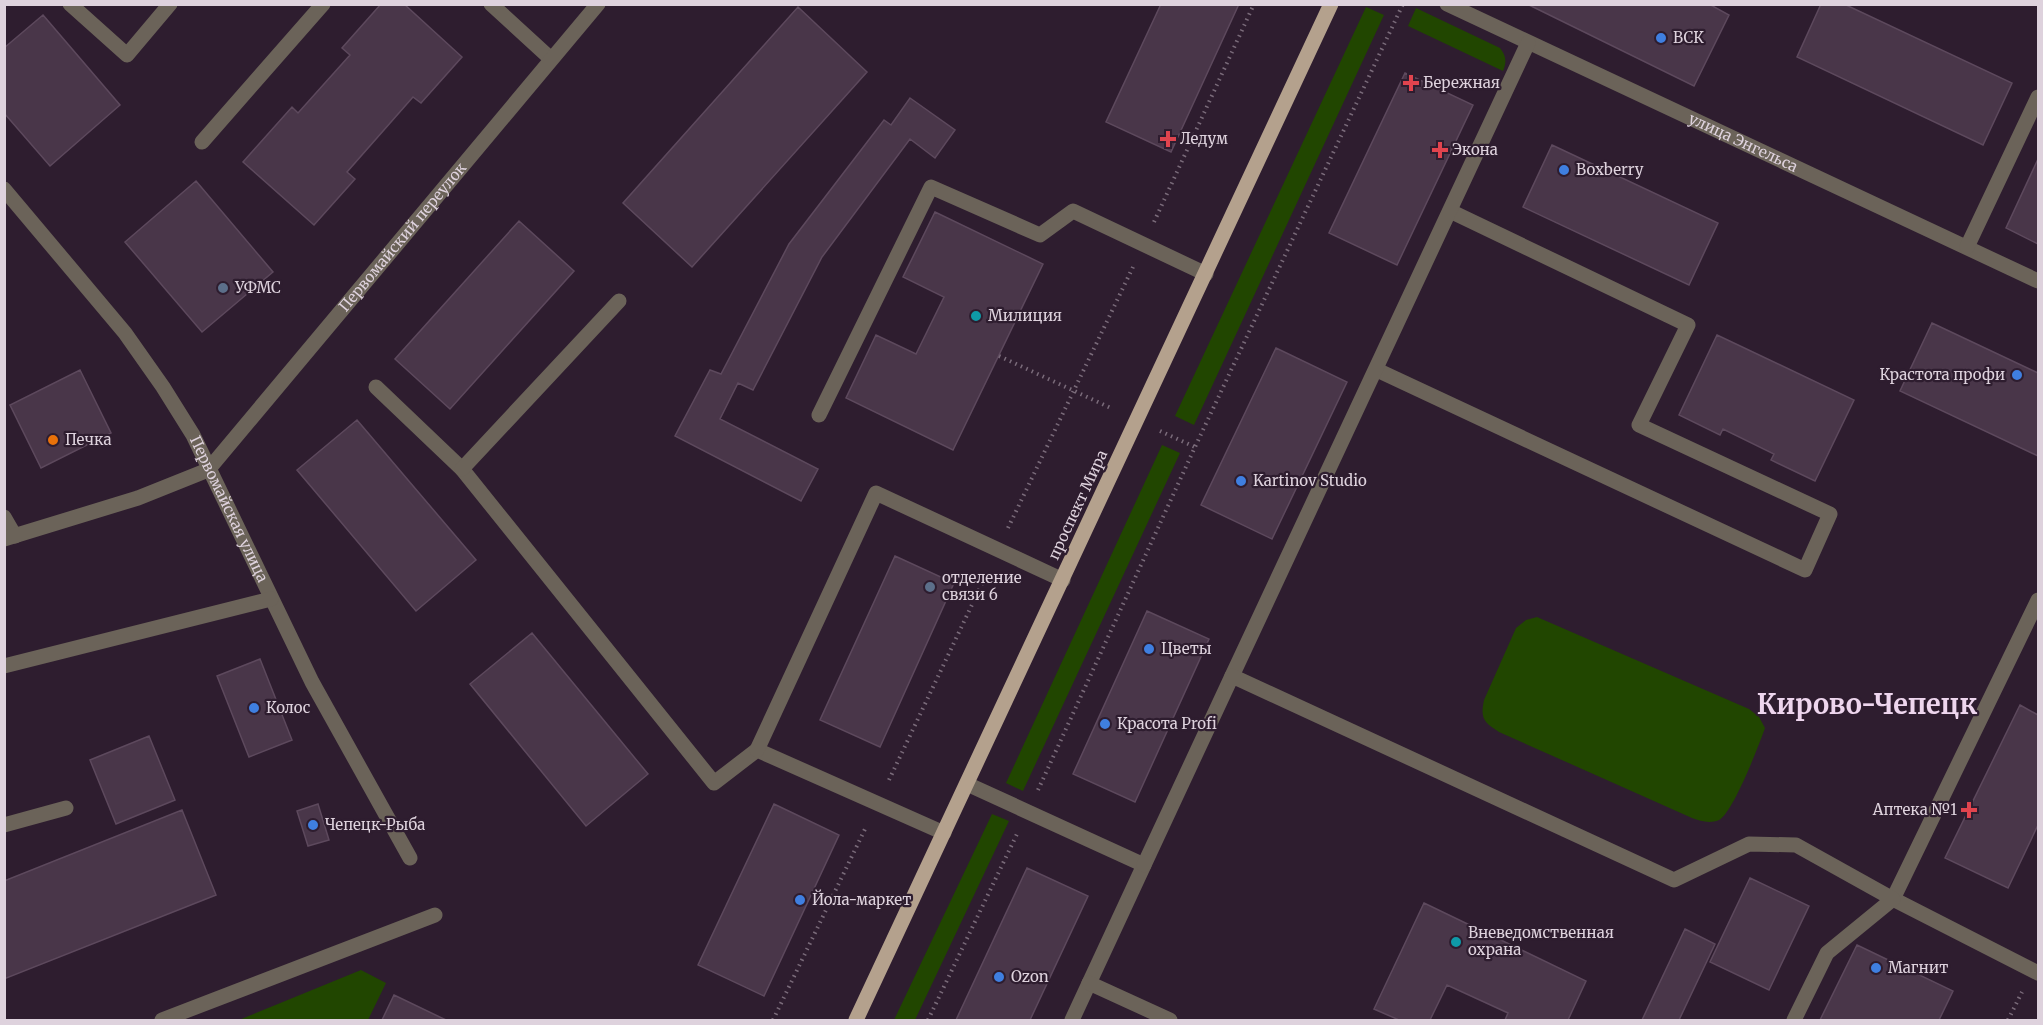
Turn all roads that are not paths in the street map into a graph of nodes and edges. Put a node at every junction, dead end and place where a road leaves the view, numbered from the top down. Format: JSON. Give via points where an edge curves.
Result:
{"nodes":[{"id":1,"x":70,"y":4,"type":"edge"},
{"id":2,"x":170,"y":4,"type":"edge"},
{"id":3,"x":323,"y":4,"type":"edge"},
{"id":4,"x":491,"y":4,"type":"edge"},
{"id":5,"x":598,"y":4,"type":"edge"},
{"id":6,"x":1331,"y":4,"type":"edge"},
{"id":7,"x":1447,"y":4,"type":"edge"},
{"id":8,"x":1528,"y":43,"type":"junction"},
{"id":9,"x":551,"y":59,"type":"junction"},
{"id":10,"x":2038,"y":97,"type":"edge"},
{"id":11,"x":202,"y":142,"type":"dead end"},
{"id":12,"x":4,"y":189,"type":"edge"},
{"id":13,"x":1450,"y":210,"type":"junction"},
{"id":14,"x":1967,"y":247,"type":"junction"},
{"id":15,"x":1206,"y":274,"type":"junction"},
{"id":16,"x":2038,"y":281,"type":"edge"},
{"id":17,"x":620,"y":302,"type":"dead end"},
{"id":18,"x":1377,"y":370,"type":"junction"},
{"id":19,"x":376,"y":387,"type":"dead end"},
{"id":20,"x":819,"y":416,"type":"dead end"},
{"id":21,"x":462,"y":469,"type":"junction"},
{"id":22,"x":208,"y":470,"type":"junction"},
{"id":23,"x":4,"y":517,"type":"edge"},
{"id":24,"x":10,"y":538,"type":"edge"},
{"id":25,"x":1063,"y":580,"type":"junction"},
{"id":26,"x":271,"y":599,"type":"junction"},
{"id":27,"x":2038,"y":600,"type":"edge"},
{"id":28,"x":4,"y":666,"type":"edge"},
{"id":29,"x":1232,"y":676,"type":"junction"},
{"id":30,"x":757,"y":750,"type":"junction"},
{"id":31,"x":967,"y":784,"type":"junction"},
{"id":32,"x":66,"y":808,"type":"dead end"},
{"id":33,"x":4,"y":825,"type":"edge"},
{"id":34,"x":944,"y":833,"type":"junction"},
{"id":35,"x":410,"y":858,"type":"dead end"},
{"id":36,"x":1144,"y":865,"type":"junction"},
{"id":37,"x":1893,"y":899,"type":"junction"},
{"id":38,"x":435,"y":915,"type":"dead end"},
{"id":39,"x":2038,"y":974,"type":"edge"},
{"id":40,"x":1089,"y":983,"type":"junction"},
{"id":41,"x":162,"y":1020,"type":"edge"},
{"id":42,"x":856,"y":1020,"type":"edge"},
{"id":43,"x":1072,"y":1020,"type":"edge"},
{"id":44,"x":1170,"y":1020,"type":"edge"},
{"id":45,"x":1794,"y":1020,"type":"edge"}],
"edges":[{"from":1,"to":2,"type":"street","via":[[127,55]]},
{"from":3,"to":11,"type":"street"},
{"from":4,"to":9,"type":"street"},
{"from":5,"to":9,"type":"street","name":"Первомайский переулок"},
{"from":6,"to":15,"type":"main road","name":"проспект Мира"},
{"from":7,"to":8,"type":"street","name":"улица Энгельса"},
{"from":8,"to":13,"type":"street"},
{"from":8,"to":14,"type":"street","name":"улица Энгельса"},
{"from":9,"to":22,"type":"street","name":"Первомайский переулок"},
{"from":10,"to":14,"type":"street"},
{"from":12,"to":22,"type":"street","name":"Первомайская улица","via":[[124,333],[187,425]]},
{"from":13,"to":18,"type":"street"},
{"from":13,"to":18,"type":"street","via":[[1688,324],[1639,424],[1830,514],[1805,570]]},
{"from":14,"to":16,"type":"street","name":"улица Энгельса"},
{"from":15,"to":20,"type":"street","via":[[1073,211],[1040,235],[931,186]]},
{"from":15,"to":25,"type":"main road","name":"проспект Мира"},
{"from":17,"to":21,"type":"street"},
{"from":18,"to":29,"type":"street"},
{"from":19,"to":21,"type":"street"},
{"from":21,"to":30,"type":"street","via":[[714,783]]},
{"from":22,"to":24,"type":"street","via":[[138,498]]},
{"from":22,"to":26,"type":"street","name":"Первомайская улица"},
{"from":23,"to":24,"type":"street"},
{"from":25,"to":30,"type":"street","via":[[876,493]]},
{"from":25,"to":31,"type":"main road","name":"проспект Мира"},
{"from":26,"to":28,"type":"street"},
{"from":26,"to":35,"type":"street","name":"Первомайская улица"},
{"from":27,"to":37,"type":"street"},
{"from":29,"to":36,"type":"street"},
{"from":29,"to":37,"type":"street","via":[[1674,880],[1749,844],[1796,845]]},
{"from":30,"to":34,"type":"street"},
{"from":31,"to":34,"type":"main road","name":"проспект Мира"},
{"from":31,"to":36,"type":"street"},
{"from":32,"to":33,"type":"street"},
{"from":34,"to":42,"type":"main road","name":"проспект Мира"},
{"from":36,"to":40,"type":"street"},
{"from":37,"to":39,"type":"street"},
{"from":37,"to":45,"type":"street","via":[[1827,953]]},
{"from":38,"to":41,"type":"street"},
{"from":40,"to":43,"type":"street"},
{"from":40,"to":44,"type":"street"}]}
